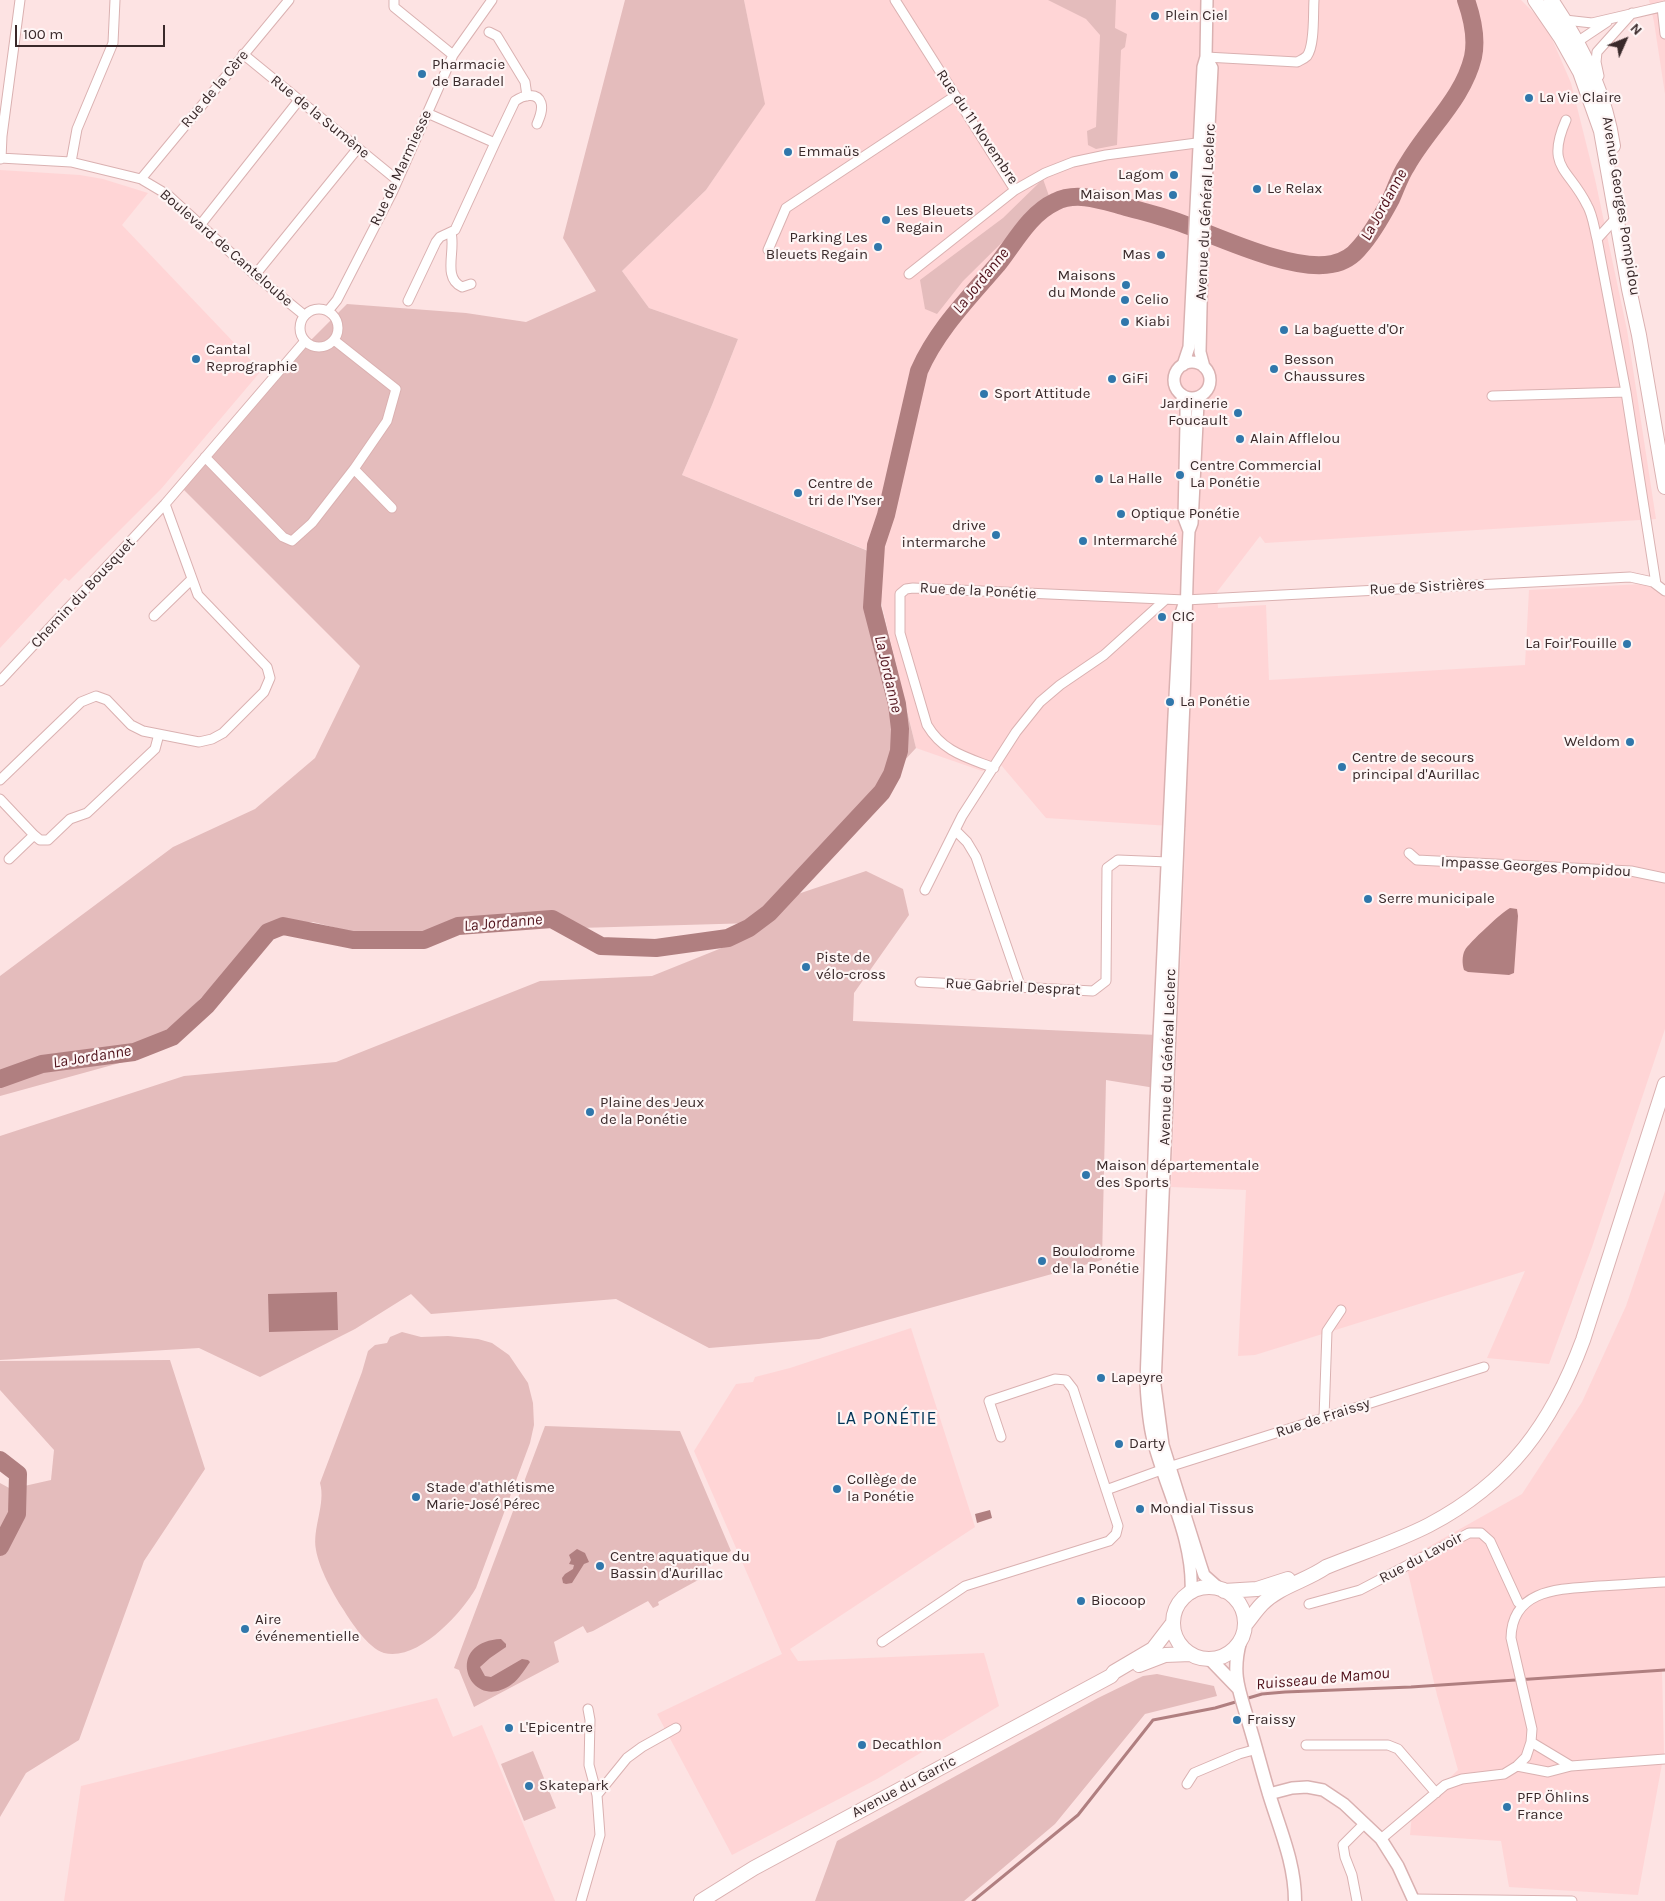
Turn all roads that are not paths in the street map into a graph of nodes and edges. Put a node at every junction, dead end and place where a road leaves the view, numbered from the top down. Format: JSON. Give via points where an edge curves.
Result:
{"nodes":[{"id":1,"x":20,"y":0,"type":"edge"},
{"id":2,"x":115,"y":0,"type":"edge"},
{"id":3,"x":289,"y":0,"type":"edge"},
{"id":4,"x":394,"y":0,"type":"edge"},
{"id":5,"x":492,"y":0,"type":"edge"},
{"id":6,"x":894,"y":0,"type":"edge"},
{"id":7,"x":1207,"y":0,"type":"edge"},
{"id":8,"x":1314,"y":0,"type":"edge"},
{"id":9,"x":1535,"y":0,"type":"edge"},
{"id":10,"x":1541,"y":0,"type":"edge"},
{"id":11,"x":1551,"y":0,"type":"edge"},
{"id":12,"x":1641,"y":0,"type":"edge"},
{"id":13,"x":1663,"y":6,"type":"edge"},
{"id":14,"x":1643,"y":10,"type":"junction"},
{"id":15,"x":1632,"y":13,"type":"junction"},
{"id":16,"x":1616,"y":17,"type":"junction"},
{"id":17,"x":1565,"y":20,"type":"junction"},
{"id":18,"x":489,"y":32,"type":"dead end"},
{"id":19,"x":1665,"y":34,"type":"edge"},
{"id":20,"x":1605,"y":42,"type":"junction"},
{"id":21,"x":1578,"y":47,"type":"junction"},
{"id":22,"x":243,"y":54,"type":"junction"},
{"id":23,"x":452,"y":54,"type":"junction"},
{"id":24,"x":1206,"y":57,"type":"junction"},
{"id":25,"x":1580,"y":72,"type":"junction"},
{"id":26,"x":527,"y":96,"type":"junction"},
{"id":27,"x":955,"y":96,"type":"junction"},
{"id":28,"x":299,"y":100,"type":"junction"},
{"id":29,"x":427,"y":112,"type":"junction"},
{"id":30,"x":1566,"y":120,"type":"dead end"},
{"id":31,"x":1609,"y":120,"type":"junction"},
{"id":32,"x":538,"y":124,"type":"dead end"},
{"id":33,"x":1204,"y":142,"type":"junction"},
{"id":34,"x":495,"y":143,"type":"junction"},
{"id":35,"x":358,"y":148,"type":"junction"},
{"id":36,"x":0,"y":158,"type":"edge"},
{"id":37,"x":71,"y":162,"type":"junction"},
{"id":38,"x":141,"y":179,"type":"junction"},
{"id":39,"x":397,"y":180,"type":"junction"},
{"id":40,"x":1015,"y":190,"type":"junction"},
{"id":41,"x":1618,"y":217,"type":"junction"},
{"id":42,"x":201,"y":224,"type":"junction"},
{"id":43,"x":451,"y":233,"type":"junction"},
{"id":44,"x":1597,"y":239,"type":"junction"},
{"id":45,"x":768,"y":250,"type":"dead end"},
{"id":46,"x":1198,"y":256,"type":"junction"},
{"id":47,"x":909,"y":274,"type":"dead end"},
{"id":48,"x":255,"y":275,"type":"junction"},
{"id":49,"x":471,"y":284,"type":"dead end"},
{"id":50,"x":408,"y":301,"type":"dead end"},
{"id":51,"x":328,"y":311,"type":"junction"},
{"id":52,"x":304,"y":315,"type":"junction"},
{"id":53,"x":1640,"y":335,"type":"junction"},
{"id":54,"x":334,"y":340,"type":"junction"},
{"id":55,"x":305,"y":341,"type":"junction"},
{"id":56,"x":1183,"y":365,"type":"junction"},
{"id":57,"x":1204,"y":367,"type":"junction"},
{"id":58,"x":1626,"y":392,"type":"junction"},
{"id":59,"x":1181,"y":394,"type":"junction"},
{"id":60,"x":1201,"y":396,"type":"junction"},
{"id":61,"x":1492,"y":396,"type":"dead end"},
{"id":62,"x":205,"y":457,"type":"junction"},
{"id":63,"x":354,"y":469,"type":"junction"},
{"id":64,"x":1665,"y":486,"type":"edge"},
{"id":65,"x":165,"y":504,"type":"junction"},
{"id":66,"x":392,"y":508,"type":"dead end"},
{"id":67,"x":1189,"y":531,"type":"junction"},
{"id":68,"x":192,"y":579,"type":"junction"},
{"id":69,"x":1656,"y":584,"type":"junction"},
{"id":70,"x":1665,"y":591,"type":"edge"},
{"id":71,"x":1165,"y":600,"type":"junction"},
{"id":72,"x":1185,"y":600,"type":"junction"},
{"id":73,"x":154,"y":616,"type":"dead end"},
{"id":74,"x":0,"y":681,"type":"edge"},
{"id":75,"x":159,"y":734,"type":"junction"},
{"id":76,"x":994,"y":768,"type":"junction"},
{"id":77,"x":0,"y":780,"type":"edge"},
{"id":78,"x":0,"y":799,"type":"edge"},
{"id":79,"x":956,"y":830,"type":"junction"},
{"id":80,"x":34,"y":835,"type":"junction"},
{"id":81,"x":1409,"y":853,"type":"dead end"},
{"id":82,"x":9,"y":860,"type":"dead end"},
{"id":83,"x":1168,"y":862,"type":"junction"},
{"id":84,"x":1665,"y":878,"type":"edge"},
{"id":85,"x":925,"y":890,"type":"dead end"},
{"id":86,"x":920,"y":982,"type":"dead end"},
{"id":87,"x":1021,"y":988,"type":"junction"},
{"id":88,"x":1665,"y":1084,"type":"edge"},
{"id":89,"x":1340,"y":1310,"type":"dead end"},
{"id":90,"x":1484,"y":1367,"type":"dead end"},
{"id":91,"x":1324,"y":1418,"type":"junction"},
{"id":92,"x":1001,"y":1437,"type":"dead end"},
{"id":93,"x":1166,"y":1468,"type":"junction"},
{"id":94,"x":1106,"y":1490,"type":"junction"},
{"id":95,"x":1326,"y":1567,"type":"junction"},
{"id":96,"x":1665,"y":1582,"type":"edge"},
{"id":97,"x":1223,"y":1590,"type":"junction"},
{"id":98,"x":1190,"y":1593,"type":"junction"},
{"id":99,"x":1308,"y":1604,"type":"dead end"},
{"id":100,"x":1522,"y":1606,"type":"junction"},
{"id":101,"x":1173,"y":1623,"type":"junction"},
{"id":102,"x":1245,"y":1625,"type":"junction"},
{"id":103,"x":882,"y":1642,"type":"dead end"},
{"id":104,"x":1240,"y":1642,"type":"junction"},
{"id":105,"x":1190,"y":1654,"type":"junction"},
{"id":106,"x":1210,"y":1659,"type":"junction"},
{"id":107,"x":1110,"y":1676,"type":"junction"},
{"id":108,"x":1238,"y":1688,"type":"junction"},
{"id":109,"x":588,"y":1709,"type":"dead end"},
{"id":110,"x":676,"y":1728,"type":"dead end"},
{"id":111,"x":1531,"y":1742,"type":"junction"},
{"id":112,"x":1306,"y":1745,"type":"dead end"},
{"id":113,"x":1257,"y":1750,"type":"junction"},
{"id":114,"x":1664,"y":1760,"type":"edge"},
{"id":115,"x":1517,"y":1766,"type":"junction"},
{"id":116,"x":1571,"y":1766,"type":"junction"},
{"id":117,"x":1187,"y":1784,"type":"dead end"},
{"id":118,"x":1436,"y":1793,"type":"junction"},
{"id":119,"x":1269,"y":1794,"type":"junction"},
{"id":120,"x":597,"y":1795,"type":"junction"},
{"id":121,"x":1365,"y":1823,"type":"junction"},
{"id":122,"x":1381,"y":1839,"type":"junction"},
{"id":123,"x":1414,"y":1900,"type":"edge"},
{"id":124,"x":1486,"y":1900,"type":"edge"},
{"id":125,"x":581,"y":1901,"type":"edge"},
{"id":126,"x":700,"y":1901,"type":"edge"},
{"id":127,"x":1295,"y":1901,"type":"edge"},
{"id":128,"x":1357,"y":1901,"type":"edge"},
{"id":129,"x":1572,"y":1901,"type":"edge"}],
"edges":[{"from":1,"to":36,"type":"street"},
{"from":2,"to":37,"type":"street","via":[[113,43],[77,130]]},
{"from":3,"to":22,"type":"street","name":"Rue de la Cère"},
{"from":4,"to":23,"type":"street","via":[[394,6]]},
{"from":5,"to":23,"type":"street","name":"Rue de Marmiesse"},
{"from":6,"to":27,"type":"street","name":"Rue du 11 Novembre"},
{"from":7,"to":24,"type":"street","name":"Avenue du Général Leclerc"},
{"from":8,"to":24,"type":"street","via":[[1312,43],[1305,58],[1297,62]]},
{"from":9,"to":25,"type":"main road","name":"Avenue Georges Pompidou"},
{"from":10,"to":21,"type":"main road"},
{"from":11,"to":17,"type":"main road","name":"Avenue Georges Pompidou"},
{"from":12,"to":14,"type":"street"},
{"from":13,"to":14,"type":"street"},
{"from":13,"to":19,"type":"street"},
{"from":14,"to":15,"type":"street"},
{"from":15,"to":16,"type":"street"},
{"from":15,"to":20,"type":"street"},
{"from":16,"to":17,"type":"street","via":[[1592,23]]},
{"from":16,"to":21,"type":"street"},
{"from":17,"to":21,"type":"main road","name":"Avenue Georges Pompidou"},
{"from":18,"to":26,"type":"street","via":[[497,36],[525,82]]},
{"from":20,"to":21,"type":"street"},
{"from":20,"to":31,"type":"street","via":[[1597,52],[1596,62],[1608,102]]},
{"from":21,"to":25,"type":"main road"},
{"from":21,"to":31,"type":"main road","name":"Avenue Georges Pompidou","via":[[1599,87]]},
{"from":22,"to":28,"type":"street","name":"Rue de la Sumène"},
{"from":22,"to":38,"type":"street","name":"Rue de la Cère"},
{"from":23,"to":29,"type":"street","name":"Rue de Marmiesse"},
{"from":24,"to":33,"type":"street","name":"Avenue du Général Leclerc","via":[[1203,67]]},
{"from":25,"to":41,"type":"main road","name":"Avenue Georges Pompidou","via":[[1601,131]]},
{"from":26,"to":32,"type":"street","via":[[538,98],[541,103]]},
{"from":26,"to":34,"type":"street","via":[[515,101]]},
{"from":27,"to":40,"type":"street","name":"Rue du 11 Novembre"},
{"from":27,"to":45,"type":"street","via":[[786,208]]},
{"from":28,"to":35,"type":"street","name":"Rue de la Sumène"},
{"from":28,"to":42,"type":"street"},
{"from":29,"to":34,"type":"street"},
{"from":29,"to":39,"type":"street","name":"Rue de Marmiesse"},
{"from":30,"to":44,"type":"street","name":"Avenue Georges Pompidou","via":[[1557,154],[1563,172],[1588,207]]},
{"from":31,"to":53,"type":"main road","name":"Avenue Georges Pompidou"},
{"from":33,"to":40,"type":"street","name":"Rue du 11 Novembre","via":[[1074,162]]},
{"from":33,"to":46,"type":"street","name":"Avenue du Général Leclerc"},
{"from":34,"to":43,"type":"street"},
{"from":35,"to":39,"type":"street","name":"Rue de la Sumène"},
{"from":35,"to":48,"type":"street"},
{"from":36,"to":37,"type":"street","name":"Boulevard de Canteloube"},
{"from":37,"to":38,"type":"street","name":"Boulevard de Canteloube"},
{"from":38,"to":42,"type":"street","name":"Boulevard de Canteloube","via":[[168,194]]},
{"from":39,"to":51,"type":"street","name":"Rue de Marmiesse","via":[[337,300]]},
{"from":40,"to":47,"type":"street"},
{"from":41,"to":44,"type":"street","name":"Avenue Georges Pompidou"},
{"from":41,"to":53,"type":"main road","name":"Avenue Georges Pompidou"},
{"from":42,"to":48,"type":"street","name":"Boulevard de Canteloube"},
{"from":43,"to":49,"type":"street","via":[[453,280],[462,287]]},
{"from":43,"to":50,"type":"street","via":[[436,242]]},
{"from":44,"to":58,"type":"street","name":"Avenue Georges Pompidou"},
{"from":46,"to":56,"type":"street","name":"Avenue du Général Leclerc","via":[[1189,347]]},
{"from":46,"to":57,"type":"street","name":"Avenue du Général Leclerc","via":[[1200,352]]},
{"from":48,"to":52,"type":"street","name":"Boulevard de Canteloube"},
{"from":51,"to":52,"type":"street","via":[[316,309]]},
{"from":51,"to":54,"type":"street","via":[[337,321]]},
{"from":52,"to":55,"type":"street","via":[[300,332]]},
{"from":53,"to":64,"type":"main road","name":"Avenue Georges Pompidou"},
{"from":54,"to":55,"type":"street","via":[[323,347]]},
{"from":54,"to":63,"type":"street","via":[[396,390],[387,421]]},
{"from":55,"to":62,"type":"street"},
{"from":56,"to":57,"type":"street","via":[[1194,363]]},
{"from":56,"to":59,"type":"street","name":"Avenue du Général Leclerc","via":[[1174,380]]},
{"from":57,"to":60,"type":"street","name":"Avenue du Général Leclerc","via":[[1210,384]]},
{"from":58,"to":61,"type":"street"},
{"from":58,"to":69,"type":"street","name":"Avenue Georges Pompidou"},
{"from":59,"to":60,"type":"street","via":[[1191,398]]},
{"from":59,"to":67,"type":"street","name":"Avenue du Général Leclerc","via":[[1186,408],[1184,518]]},
{"from":60,"to":67,"type":"street","name":"Avenue du Général Leclerc"},
{"from":62,"to":63,"type":"street","via":[[283,537],[292,541],[312,523]]},
{"from":62,"to":65,"type":"street"},
{"from":63,"to":66,"type":"street"},
{"from":65,"to":68,"type":"street"},
{"from":65,"to":74,"type":"street","name":"Chemin du Bousquet"},
{"from":67,"to":72,"type":"street","name":"Avenue du Général Leclerc"},
{"from":68,"to":73,"type":"street"},
{"from":68,"to":75,"type":"street","via":[[198,595],[267,668],[270,678],[264,692],[223,733],[212,739],[200,742]]},
{"from":69,"to":70,"type":"street","name":"Rue de Sistrières"},
{"from":69,"to":72,"type":"street","name":"Rue de Sistrières","via":[[1630,577]]},
{"from":71,"to":72,"type":"street","name":"Rue de la Ponétie"},
{"from":71,"to":76,"type":"street","via":[[1104,656],[1040,702],[1016,732]]},
{"from":71,"to":76,"type":"street","name":"Rue de la Ponétie","via":[[913,588],[900,594],[900,633],[927,725],[935,738],[949,750]]},
{"from":72,"to":83,"type":"street","name":"Avenue du Général Leclerc","via":[[1179,620]]},
{"from":72,"to":93,"type":"street","name":"Avenue du Général Leclerc","via":[[1185,683],[1155,1385]]},
{"from":75,"to":77,"type":"street","via":[[131,725],[107,700],[96,696],[81,702]]},
{"from":75,"to":80,"type":"street","via":[[155,749],[87,813],[70,819],[48,840],[40,840]]},
{"from":76,"to":79,"type":"street"},
{"from":78,"to":80,"type":"street"},
{"from":79,"to":85,"type":"street"},
{"from":79,"to":87,"type":"street","via":[[976,857]]},
{"from":80,"to":82,"type":"street"},
{"from":81,"to":84,"type":"street","name":"Impasse Georges Pompidou","via":[[1417,860],[1631,871]]},
{"from":83,"to":87,"type":"street","name":"Rue Gabriel Desprat","via":[[1118,860],[1107,868],[1106,981],[1093,991]]},
{"from":83,"to":93,"type":"street","name":"Avenue du Général Leclerc","via":[[1146,1358],[1147,1410],[1153,1442]]},
{"from":86,"to":87,"type":"street","name":"Rue Gabriel Desprat"},
{"from":88,"to":95,"type":"main road","via":[[1583,1340],[1563,1388],[1539,1429],[1502,1474],[1457,1509],[1427,1526]]},
{"from":89,"to":91,"type":"street","via":[[1327,1331]]},
{"from":90,"to":91,"type":"street","name":"Rue de Fraissy"},
{"from":91,"to":93,"type":"street","name":"Rue de Fraissy"},
{"from":92,"to":94,"type":"street","via":[[989,1401],[1054,1379],[1066,1380],[1074,1389]]},
{"from":93,"to":94,"type":"street","name":"Rue de Fraissy"},
{"from":93,"to":97,"type":"street","name":"Avenue du Général Leclerc","via":[[1204,1575]]},
{"from":93,"to":98,"type":"street","name":"Avenue du Général Leclerc","via":[[1191,1567]]},
{"from":94,"to":103,"type":"street","via":[[1118,1526],[1109,1541],[965,1586]]},
{"from":95,"to":97,"type":"main road","via":[[1266,1587]]},
{"from":95,"to":102,"type":"main road","via":[[1272,1596]]},
{"from":96,"to":100,"type":"street","via":[[1558,1589],[1536,1596]]},
{"from":97,"to":98,"type":"main road","via":[[1208,1588]]},
{"from":97,"to":102,"type":"main road","via":[[1240,1605]]},
{"from":98,"to":101,"type":"main road","via":[[1177,1608]]},
{"from":99,"to":100,"type":"street","name":"Rue du Lavoir","via":[[1360,1590],[1469,1533],[1481,1533],[1490,1541]]},
{"from":100,"to":111,"type":"street","via":[[1511,1624],[1511,1638],[1532,1729]]},
{"from":101,"to":105,"type":"main road","via":[[1176,1636]]},
{"from":101,"to":107,"type":"main road","name":"Avenue du Garric","via":[[1153,1648]]},
{"from":102,"to":104,"type":"main road"},
{"from":104,"to":106,"type":"main road","via":[[1227,1655]]},
{"from":104,"to":108,"type":"main road","via":[[1236,1668]]},
{"from":105,"to":106,"type":"main road"},
{"from":105,"to":107,"type":"main road","name":"Avenue du Garric","via":[[1158,1657],[1117,1676]]},
{"from":106,"to":108,"type":"main road"},
{"from":107,"to":126,"type":"main road","name":"Avenue du Garric","via":[[777,1855]]},
{"from":108,"to":113,"type":"main road"},
{"from":109,"to":120,"type":"street","via":[[589,1765]]},
{"from":110,"to":120,"type":"street","via":[[627,1758]]},
{"from":111,"to":115,"type":"street","via":[[1526,1757]]},
{"from":111,"to":116,"type":"street"},
{"from":112,"to":118,"type":"street","via":[[1388,1745],[1398,1749]]},
{"from":113,"to":117,"type":"street","via":[[1194,1773]]},
{"from":113,"to":119,"type":"main road"},
{"from":114,"to":116,"type":"street"},
{"from":115,"to":116,"type":"street","via":[[1548,1772]]},
{"from":115,"to":118,"type":"street","via":[[1504,1774],[1462,1778]]},
{"from":118,"to":122,"type":"street"},
{"from":119,"to":121,"type":"street","via":[[1292,1788],[1322,1790]]},
{"from":119,"to":127,"type":"main road","via":[[1290,1856]]},
{"from":120,"to":125,"type":"street","via":[[600,1835]]},
{"from":121,"to":122,"type":"street"},
{"from":121,"to":128,"type":"street","via":[[1343,1845]]},
{"from":122,"to":123,"type":"street"},
{"from":123,"to":124,"type":"street"},
{"from":124,"to":129,"type":"street"}]}
